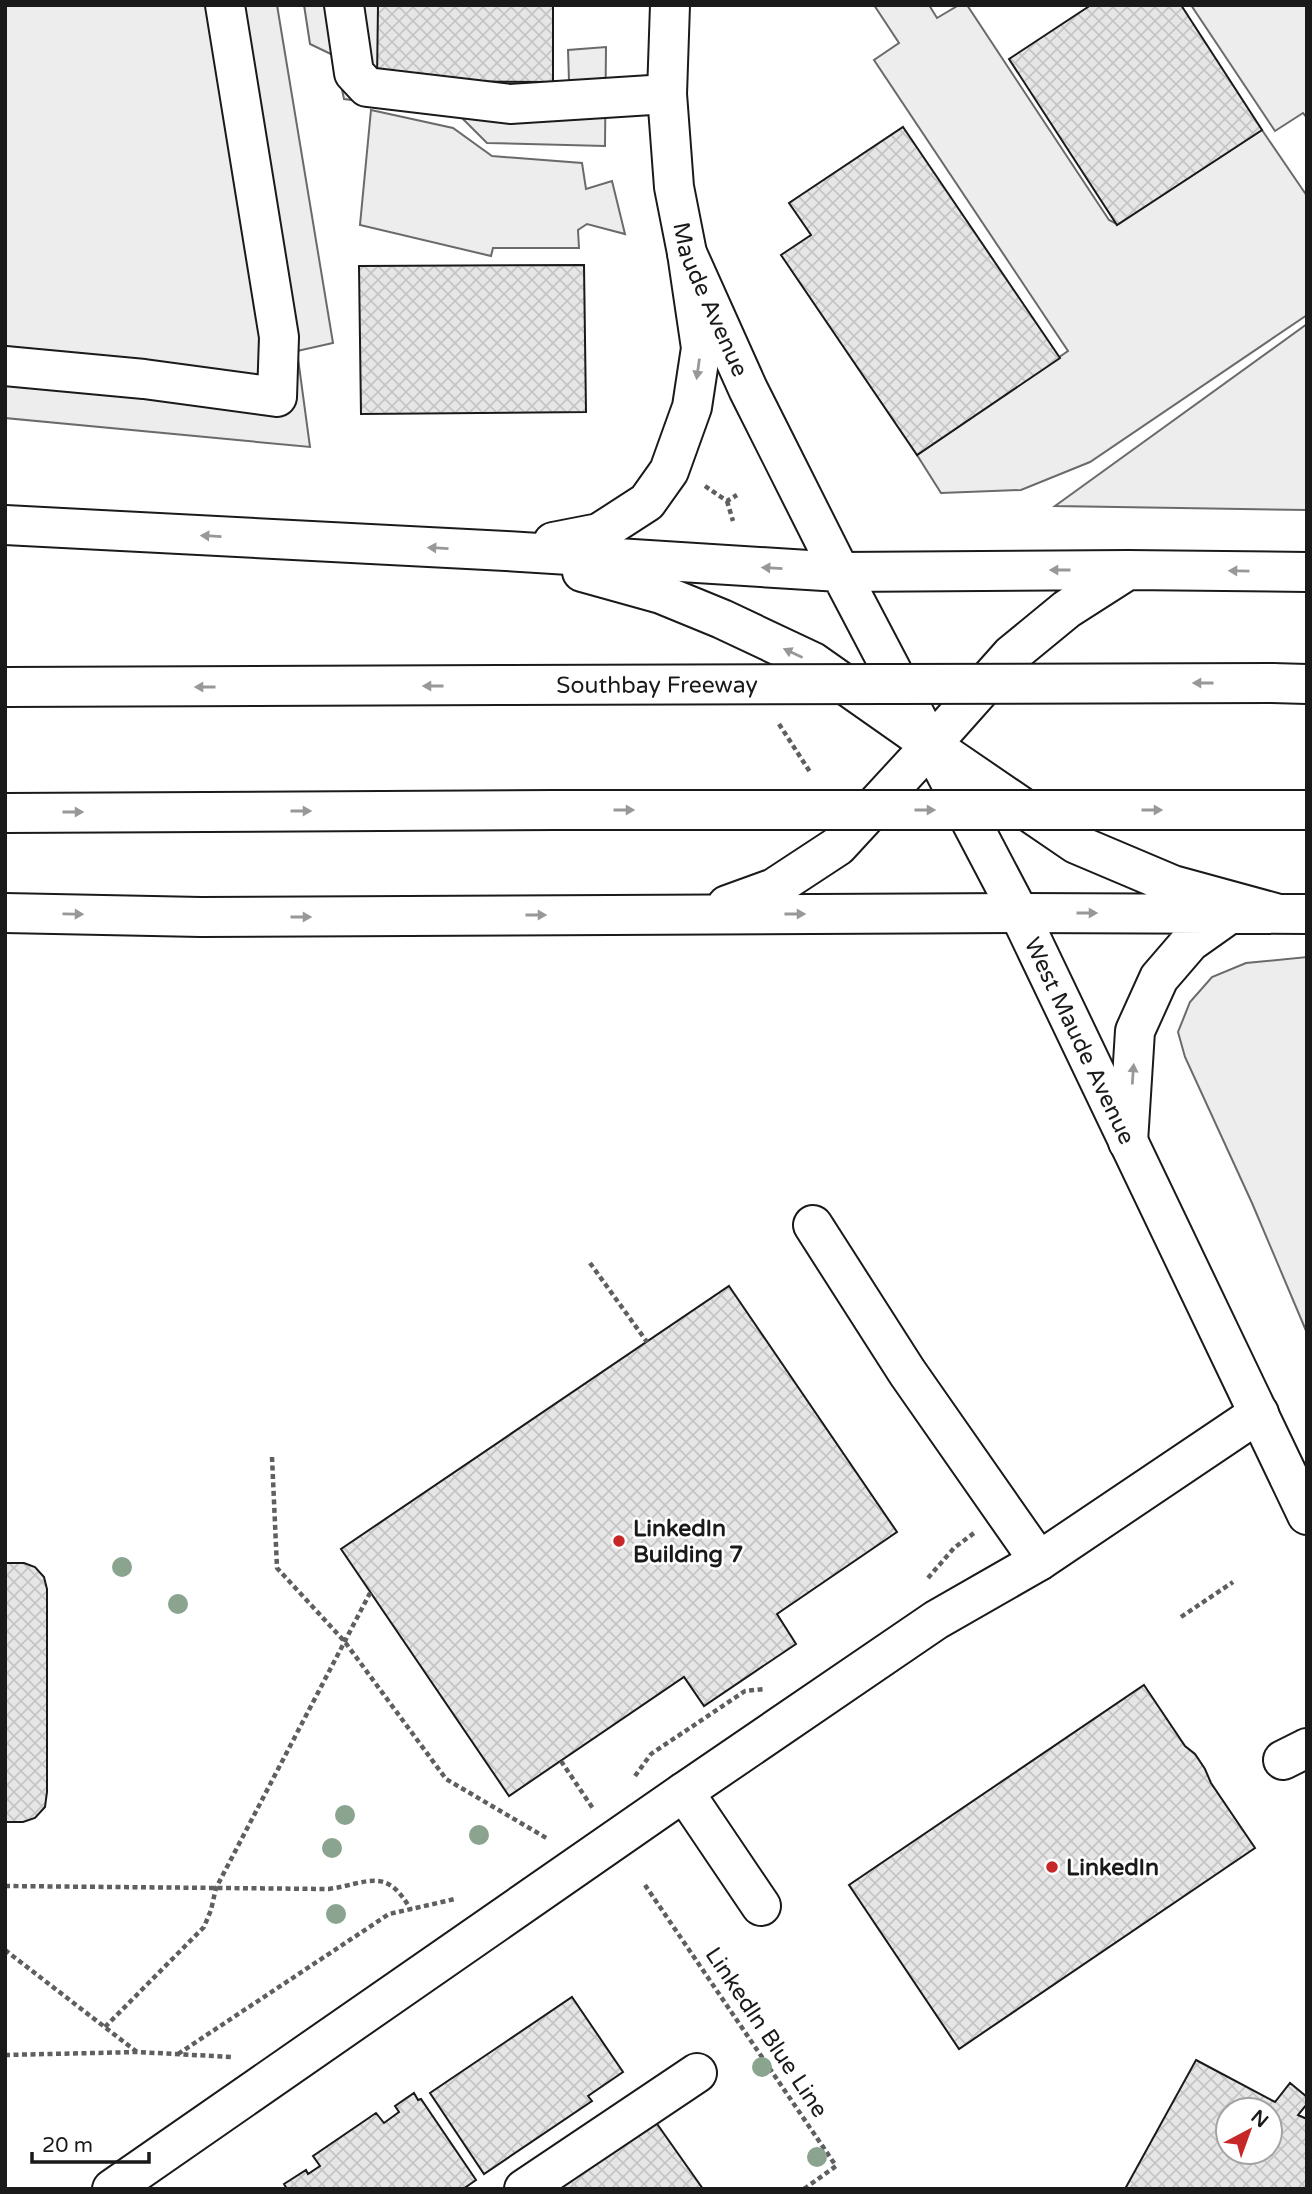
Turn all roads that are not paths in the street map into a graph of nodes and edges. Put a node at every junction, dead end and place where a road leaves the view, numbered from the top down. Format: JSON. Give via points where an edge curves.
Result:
{"nodes":[{"id":1,"x":225,"y":5,"type":"edge"},
{"id":2,"x":344,"y":5,"type":"edge"},
{"id":3,"x":670,"y":5,"type":"edge"},
{"id":4,"x":667,"y":94,"type":"junction"},
{"id":5,"x":687,"y":253,"type":"junction"},
{"id":6,"x":6,"y":373,"type":"edge"},
{"id":7,"x":5,"y":525,"type":"edge"},
{"id":8,"x":506,"y":551,"type":"junction"},
{"id":9,"x":1128,"y":570,"type":"junction"},
{"id":10,"x":840,"y":572,"type":"junction"},
{"id":11,"x":1307,"y":572,"type":"edge"},
{"id":12,"x":1289,"y":683,"type":"edge"},
{"id":13,"x":5,"y":687,"type":"edge"},
{"id":14,"x":931,"y":745,"type":"junction"},
{"id":15,"x":1307,"y":810,"type":"edge"},
{"id":16,"x":5,"y":813,"type":"edge"},
{"id":17,"x":5,"y":913,"type":"edge"},
{"id":18,"x":1018,"y":913,"type":"junction"},
{"id":19,"x":702,"y":914,"type":"junction"},
{"id":20,"x":1231,"y":914,"type":"junction"},
{"id":21,"x":1293,"y":914,"type":"edge"},
{"id":22,"x":1128,"y":1142,"type":"junction"},
{"id":23,"x":813,"y":1225,"type":"dead end"},
{"id":24,"x":1259,"y":1413,"type":"junction"},
{"id":25,"x":1307,"y":1515,"type":"edge"},
{"id":26,"x":1039,"y":1561,"type":"junction"},
{"id":27,"x":684,"y":1792,"type":"junction"},
{"id":28,"x":761,"y":1906,"type":"dead end"},
{"id":29,"x":697,"y":2073,"type":"dead end"},
{"id":30,"x":112,"y":2189,"type":"edge"},
{"id":31,"x":524,"y":2189,"type":"edge"}],
"edges":[{"from":1,"to":6,"type":"main road","via":[[279,337],[277,397],[144,379]]},
{"from":2,"to":4,"type":"main road","via":[[354,73],[367,87],[510,104]]},
{"from":3,"to":4,"type":"main road","name":"Maude Avenue"},
{"from":4,"to":5,"type":"main road","name":"Maude Avenue","via":[[674,187]]},
{"from":5,"to":8,"type":"main road","one_way":true,"via":[[701,348],[692,407],[669,471],[647,502],[599,533]]},
{"from":5,"to":10,"type":"main road","name":"Maude Avenue","via":[[748,389]]},
{"from":8,"to":7,"type":"main road","one_way":true},
{"from":10,"to":8,"type":"main road","one_way":true},
{"from":14,"to":8,"type":"main road","one_way":true,"via":[[813,662],[722,619],[661,594]]},
{"from":9,"to":10,"type":"main road","one_way":true},
{"from":11,"to":9,"type":"main road","one_way":true},
{"from":9,"to":14,"type":"main road","via":[[1067,609],[1011,655]]},
{"from":10,"to":14,"type":"main road","name":"West Maude Avenue"},
{"from":12,"to":13,"type":"main road","name":"Southbay Freeway","one_way":true,"bridge":true},
{"from":14,"to":18,"type":"main road","name":"West Maude Avenue"},
{"from":14,"to":19,"type":"main road","via":[[838,846],[774,888]]},
{"from":14,"to":21,"type":"main road","via":[[1076,844],[1173,885]]},
{"from":16,"to":15,"type":"main road","one_way":true,"bridge":true},
{"from":17,"to":19,"type":"main road","one_way":true,"via":[[201,917]]},
{"from":19,"to":18,"type":"main road","one_way":true},
{"from":18,"to":20,"type":"main road","one_way":true},
{"from":18,"to":22,"type":"main road","name":"West Maude Avenue"},
{"from":20,"to":21,"type":"main road"},
{"from":22,"to":20,"type":"main road","one_way":true,"via":[[1135,1031],[1158,978],[1190,942]]},
{"from":22,"to":24,"type":"main road","name":"West Maude Avenue"},
{"from":23,"to":26,"type":"main road","via":[[907,1372]]},
{"from":24,"to":25,"type":"main road","name":"West Maude Avenue"},
{"from":24,"to":26,"type":"main road"},
{"from":26,"to":27,"type":"main road","via":[[936,1620]]},
{"from":27,"to":28,"type":"main road"},
{"from":27,"to":30,"type":"main road"},
{"from":29,"to":31,"type":"main road"}]}
